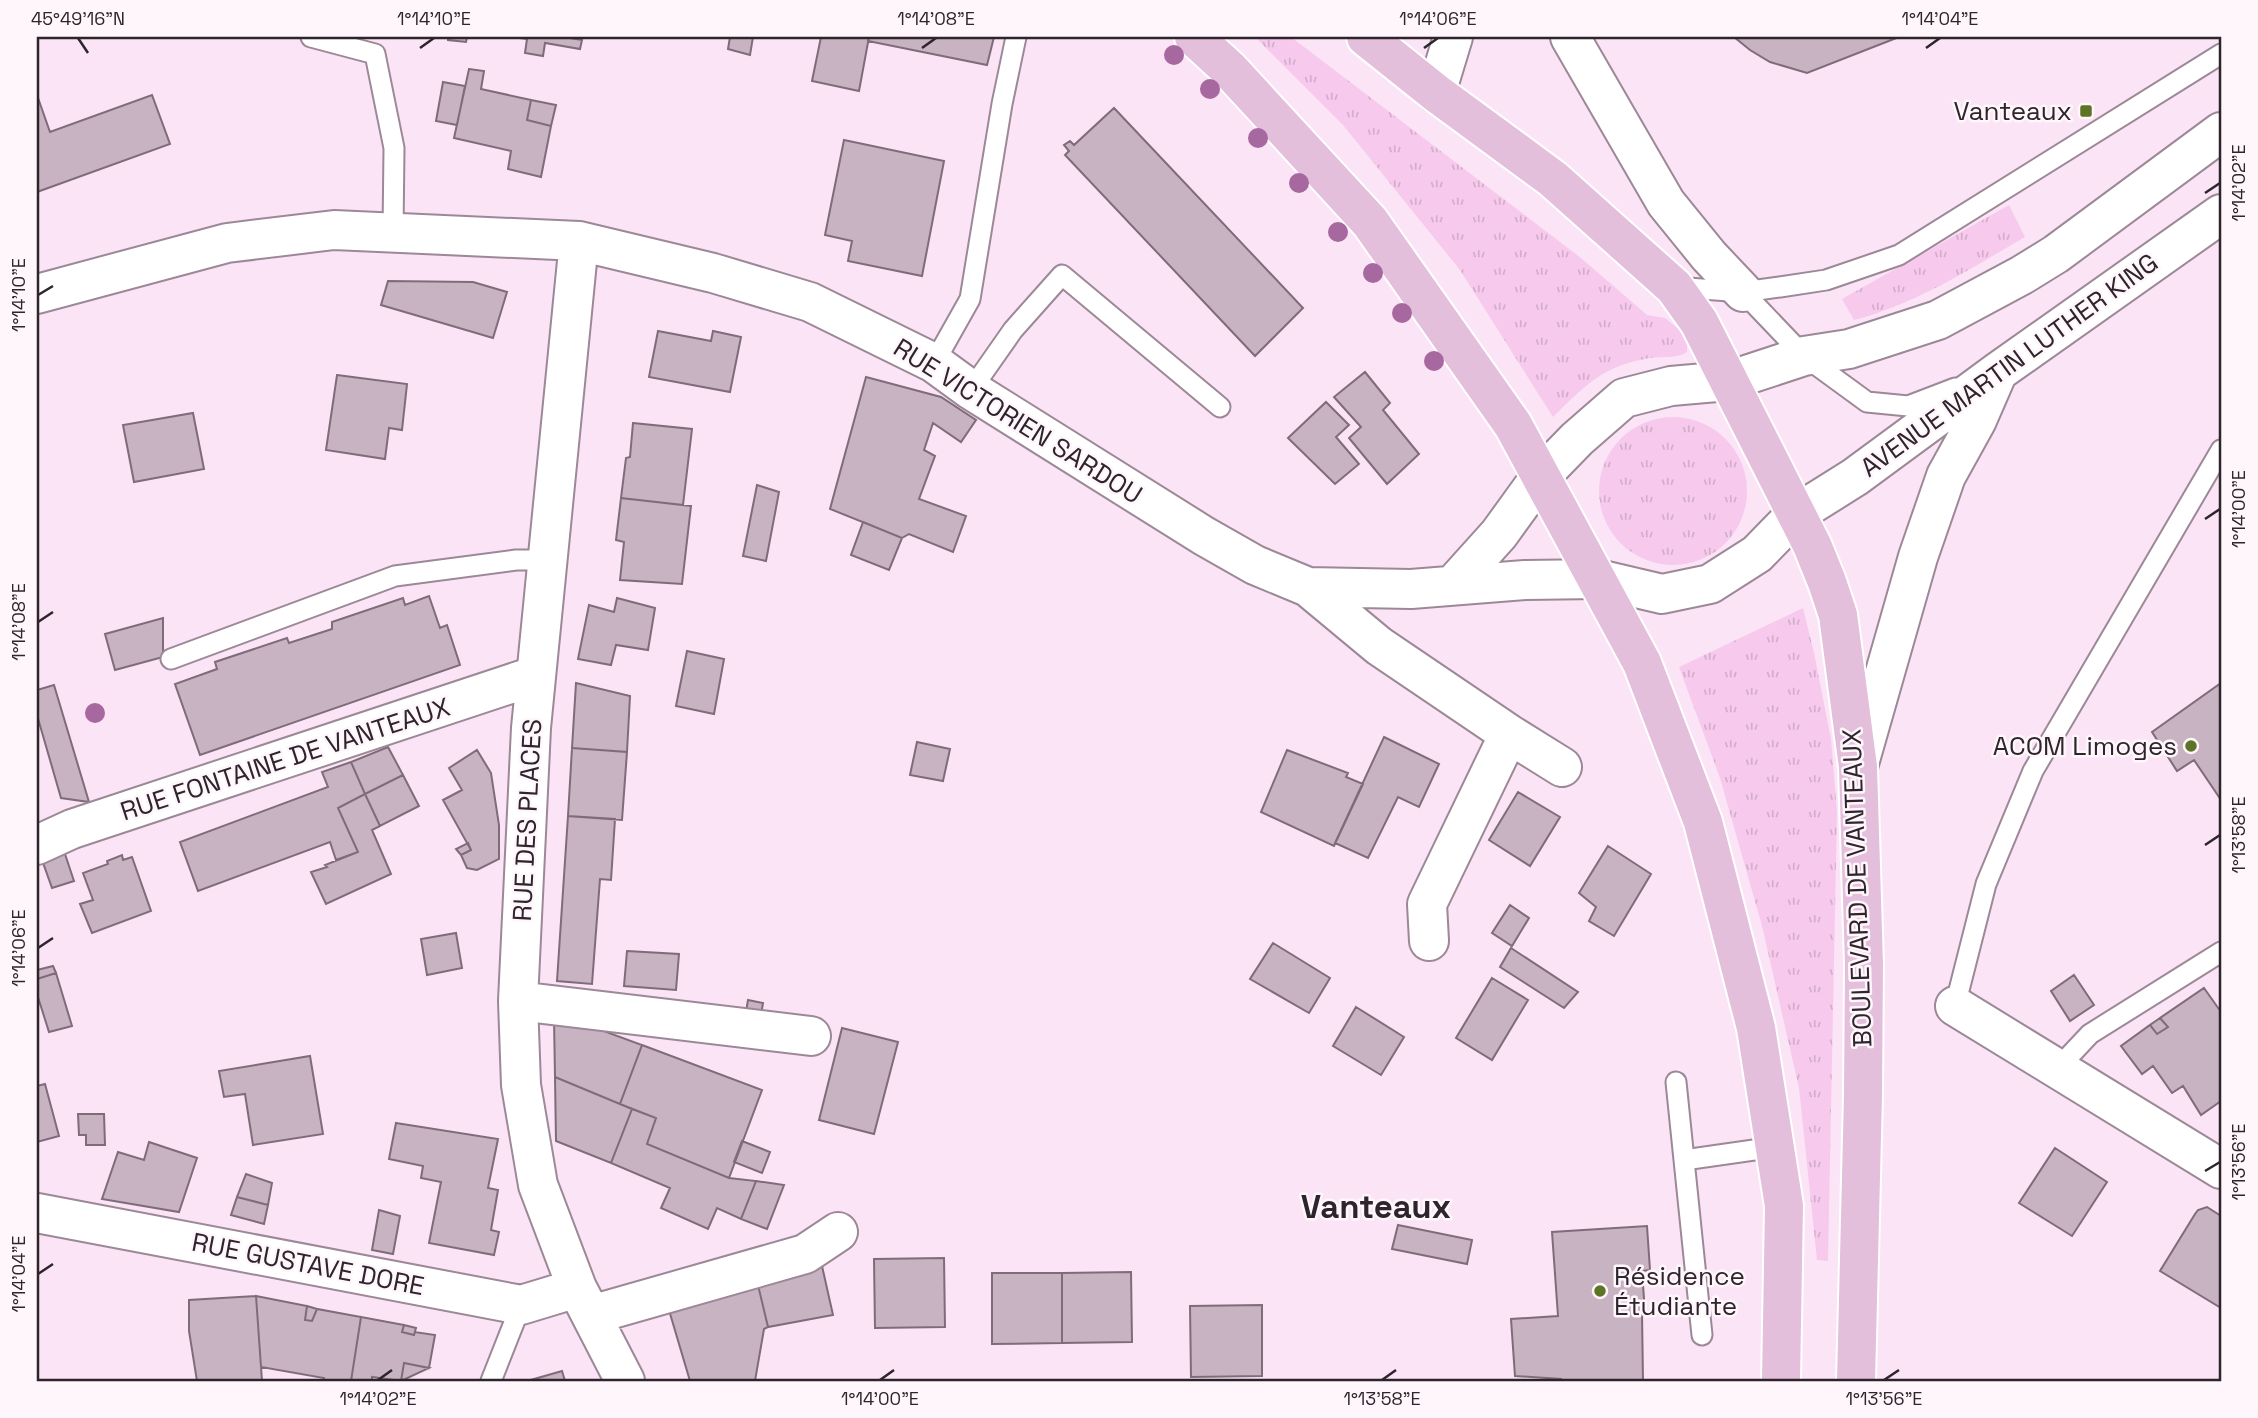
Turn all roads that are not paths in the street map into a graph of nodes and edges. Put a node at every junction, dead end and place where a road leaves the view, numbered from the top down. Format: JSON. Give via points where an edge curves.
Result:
{"nodes":[{"id":1,"x":311,"y":37,"type":"edge"},
{"id":2,"x":1016,"y":37,"type":"edge"},
{"id":3,"x":1194,"y":37,"type":"edge"},
{"id":4,"x":1366,"y":37,"type":"edge"},
{"id":5,"x":1453,"y":37,"type":"edge"},
{"id":6,"x":1570,"y":37,"type":"edge"},
{"id":7,"x":2221,"y":54,"type":"edge"},
{"id":8,"x":1436,"y":93,"type":"junction"},
{"id":9,"x":2221,"y":132,"type":"edge"},
{"id":10,"x":2221,"y":214,"type":"edge"},
{"id":11,"x":393,"y":233,"type":"junction"},
{"id":12,"x":579,"y":241,"type":"junction"},
{"id":13,"x":1674,"y":287,"type":"junction"},
{"id":14,"x":1743,"y":292,"type":"junction"},
{"id":15,"x":37,"y":294,"type":"edge"},
{"id":16,"x":1804,"y":356,"type":"junction"},
{"id":17,"x":934,"y":363,"type":"junction"},
{"id":18,"x":1999,"y":371,"type":"junction"},
{"id":19,"x":1728,"y":381,"type":"junction"},
{"id":20,"x":971,"y":390,"type":"junction"},
{"id":21,"x":1220,"y":407,"type":"dead end"},
{"id":22,"x":2221,"y":450,"type":"edge"},
{"id":23,"x":1541,"y":477,"type":"junction"},
{"id":24,"x":1796,"y":514,"type":"junction"},
{"id":25,"x":546,"y":560,"type":"junction"},
{"id":26,"x":1598,"y":579,"type":"junction"},
{"id":27,"x":1454,"y":584,"type":"junction"},
{"id":28,"x":1308,"y":587,"type":"junction"},
{"id":29,"x":172,"y":659,"type":"dead end"},
{"id":30,"x":534,"y":676,"type":"junction"},
{"id":31,"x":1509,"y":734,"type":"junction"},
{"id":32,"x":1562,"y":766,"type":"dead end"},
{"id":33,"x":1858,"y":767,"type":"junction"},
{"id":34,"x":37,"y":845,"type":"edge"},
{"id":35,"x":1429,"y":941,"type":"dead end"},
{"id":36,"x":2221,"y":952,"type":"edge"},
{"id":37,"x":518,"y":1001,"type":"junction"},
{"id":38,"x":1955,"y":1006,"type":"joint"},
{"id":39,"x":811,"y":1036,"type":"dead end"},
{"id":40,"x":2058,"y":1068,"type":"junction"},
{"id":41,"x":1676,"y":1082,"type":"dead end"},
{"id":42,"x":1775,"y":1147,"type":"junction"},
{"id":43,"x":1684,"y":1160,"type":"junction"},
{"id":44,"x":2221,"y":1169,"type":"edge"},
{"id":45,"x":37,"y":1213,"type":"edge"},
{"id":46,"x":838,"y":1232,"type":"dead end"},
{"id":47,"x":584,"y":1301,"type":"junction"},
{"id":48,"x":521,"y":1305,"type":"junction"},
{"id":49,"x":1702,"y":1335,"type":"dead end"},
{"id":50,"x":491,"y":1381,"type":"edge"},
{"id":51,"x":625,"y":1381,"type":"edge"},
{"id":52,"x":1781,"y":1381,"type":"edge"},
{"id":53,"x":1856,"y":1381,"type":"edge"}],
"edges":[{"from":1,"to":11,"type":"lane","via":[[375,54],[394,148]]},
{"from":2,"to":17,"type":"lane","via":[[970,299]]},
{"from":3,"to":23,"type":"main road","via":[[1370,222],[1513,425]]},
{"from":4,"to":8,"type":"main road","name":"BOULEVARD DE VANTEAUX"},
{"from":5,"to":8,"type":"street"},
{"from":6,"to":14,"type":"street","via":[[1666,203]]},
{"from":7,"to":14,"type":"lane","via":[[1899,255],[1826,280]]},
{"from":8,"to":13,"type":"main road","name":"BOULEVARD DE VANTEAUX","via":[[1553,179]]},
{"from":9,"to":16,"type":"street","via":[[2056,254],[1998,288],[1938,320],[1849,349]]},
{"from":10,"to":18,"type":"street","name":"AVENUE MARTIN LUTHER KING"},
{"from":11,"to":12,"type":"street","name":"RUE VICTORIEN SARDOU"},
{"from":11,"to":15,"type":"street","name":"RUE VICTORIEN SARDOU","via":[[334,230],[227,243]]},
{"from":12,"to":17,"type":"street","name":"RUE VICTORIEN SARDOU","via":[[810,302]]},
{"from":12,"to":25,"type":"street","name":"RUE DES PLACES"},
{"from":13,"to":14,"type":"lane"},
{"from":13,"to":19,"type":"main road","name":"BOULEVARD DE VANTEAUX","via":[[1699,322]]},
{"from":14,"to":16,"type":"lane"},
{"from":16,"to":18,"type":"lane","via":[[1867,402],[1908,406]]},
{"from":16,"to":19,"type":"street"},
{"from":17,"to":20,"type":"street","name":"RUE VICTORIEN SARDOU"},
{"from":18,"to":24,"type":"street","name":"AVENUE MARTIN LUTHER KING"},
{"from":18,"to":33,"type":"street","via":[[1946,476]]},
{"from":19,"to":23,"type":"street","via":[[1671,386],[1625,398]]},
{"from":19,"to":24,"type":"main road","name":"BOULEVARD DE VANTEAUX"},
{"from":20,"to":21,"type":"lane","via":[[1013,330],[1062,275]]},
{"from":20,"to":28,"type":"street","name":"RUE VICTORIEN SARDOU","via":[[1214,542]]},
{"from":22,"to":38,"type":"lane","via":[[2033,771],[1986,884]]},
{"from":23,"to":26,"type":"main road"},
{"from":23,"to":27,"type":"street"},
{"from":24,"to":26,"type":"street","via":[[1757,554],[1710,584],[1662,594]]},
{"from":24,"to":33,"type":"main road","name":"BOULEVARD DE VANTEAUX","via":[[1838,615]]},
{"from":25,"to":29,"type":"lane","via":[[395,576]]},
{"from":25,"to":30,"type":"street","name":"RUE DES PLACES"},
{"from":26,"to":27,"type":"street","name":"RUE VICTORIEN SARDOU"},
{"from":26,"to":42,"type":"main road","via":[[1642,663],[1703,822],[1756,1028]]},
{"from":27,"to":28,"type":"street","name":"RUE VICTORIEN SARDOU","via":[[1411,589]]},
{"from":28,"to":31,"type":"street","via":[[1379,646]]},
{"from":30,"to":34,"type":"street","name":"RUE FONTAINE DE VANTEAUX","via":[[72,829]]},
{"from":30,"to":37,"type":"street","name":"RUE DES PLACES"},
{"from":31,"to":32,"type":"street"},
{"from":31,"to":35,"type":"street","via":[[1427,904]]},
{"from":33,"to":53,"type":"main road","name":"BOULEVARD DE VANTEAUX","via":[[1864,965]]},
{"from":36,"to":40,"type":"lane","via":[[2090,1034]]},
{"from":37,"to":39,"type":"street"},
{"from":37,"to":47,"type":"street","name":"RUE DES PLACES","via":[[522,1085],[538,1185]]},
{"from":38,"to":40,"type":"street"},
{"from":40,"to":44,"type":"street"},
{"from":41,"to":43,"type":"lane"},
{"from":42,"to":43,"type":"lane"},
{"from":42,"to":52,"type":"main road","via":[[1784,1206]]},
{"from":43,"to":49,"type":"lane"},
{"from":45,"to":48,"type":"street","name":"RUE GUSTAVE DORE"},
{"from":46,"to":47,"type":"street","name":"RUE GUSTAVE DORE","via":[[805,1254]]},
{"from":47,"to":48,"type":"street","name":"RUE GUSTAVE DORE"},
{"from":47,"to":51,"type":"street","name":"RUE DES PLACES"},
{"from":48,"to":50,"type":"lane"}]}
